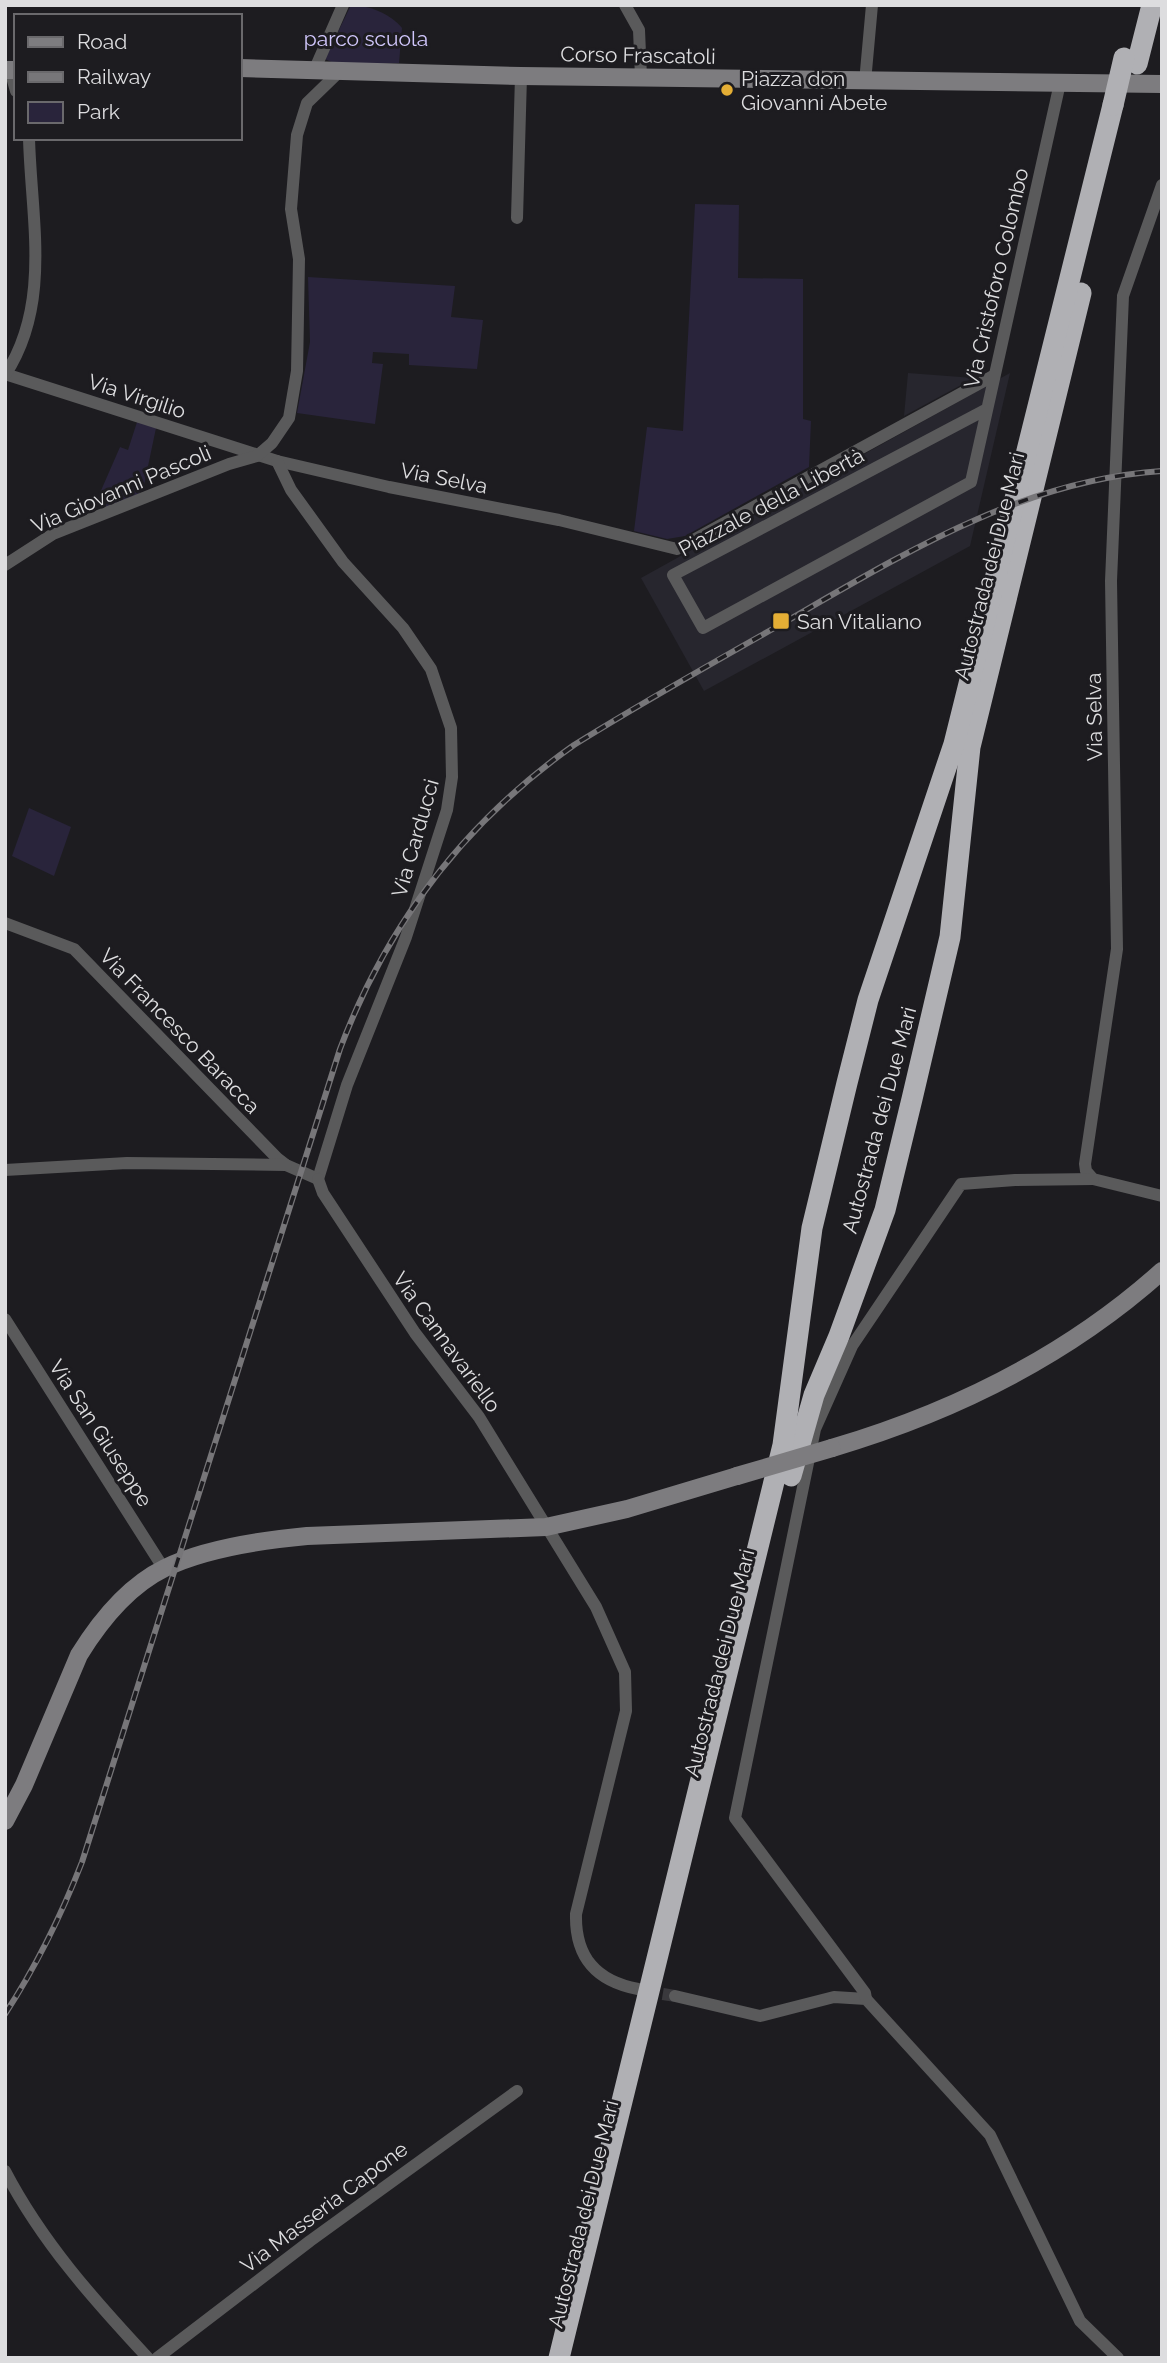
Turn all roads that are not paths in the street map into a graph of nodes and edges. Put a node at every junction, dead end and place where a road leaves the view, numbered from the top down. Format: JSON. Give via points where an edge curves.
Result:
{"nodes":[{"id":1,"x":343,"y":5,"type":"edge"},
{"id":2,"x":625,"y":5,"type":"edge"},
{"id":3,"x":872,"y":5,"type":"edge"},
{"id":4,"x":1138,"y":5,"type":"edge"},
{"id":5,"x":1152,"y":5,"type":"edge"},
{"id":6,"x":1130,"y":61,"type":"junction"},
{"id":7,"x":242,"y":68,"type":"edge"},
{"id":8,"x":314,"y":71,"type":"junction"},
{"id":9,"x":341,"y":72,"type":"junction"},
{"id":10,"x":522,"y":76,"type":"junction"},
{"id":11,"x":641,"y":77,"type":"junction"},
{"id":12,"x":865,"y":82,"type":"junction"},
{"id":13,"x":1060,"y":83,"type":"junction"},
{"id":14,"x":1154,"y":84,"type":"edge"},
{"id":15,"x":1119,"y":106,"type":"junction"},
{"id":16,"x":29,"y":140,"type":"edge"},
{"id":17,"x":1162,"y":185,"type":"edge"},
{"id":18,"x":517,"y":218,"type":"dead end"},
{"id":19,"x":5,"y":374,"type":"edge"},
{"id":20,"x":993,"y":376,"type":"junction"},
{"id":21,"x":987,"y":409,"type":"junction"},
{"id":22,"x":257,"y":456,"type":"junction"},
{"id":23,"x":278,"y":461,"type":"junction"},
{"id":24,"x":971,"y":482,"type":"joint"},
{"id":25,"x":5,"y":565,"type":"edge"},
{"id":26,"x":5,"y":923,"type":"edge"},
{"id":27,"x":286,"y":1165,"type":"junction"},
{"id":28,"x":5,"y":1170,"type":"edge"},
{"id":29,"x":318,"y":1179,"type":"junction"},
{"id":30,"x":1093,"y":1179,"type":"junction"},
{"id":31,"x":1162,"y":1196,"type":"edge"},
{"id":32,"x":1162,"y":1271,"type":"edge"},
{"id":33,"x":5,"y":1319,"type":"edge"},
{"id":34,"x":546,"y":1527,"type":"junction"},
{"id":35,"x":164,"y":1569,"type":"junction"},
{"id":36,"x":5,"y":1821,"type":"edge"},
{"id":37,"x":638,"y":1989,"type":"tunnel mouth"},
{"id":38,"x":675,"y":1996,"type":"tunnel mouth"},
{"id":39,"x":866,"y":1999,"type":"junction"},
{"id":40,"x":517,"y":2091,"type":"dead end"},
{"id":41,"x":5,"y":2171,"type":"edge"},
{"id":42,"x":148,"y":2358,"type":"edge"},
{"id":43,"x":157,"y":2358,"type":"edge"},
{"id":44,"x":559,"y":2358,"type":"edge"},
{"id":45,"x":573,"y":2358,"type":"edge"},
{"id":46,"x":1118,"y":2358,"type":"edge"}],
"edges":[{"from":1,"to":8,"type":"street"},
{"from":2,"to":11,"type":"street","via":[[641,37]]},
{"from":3,"to":12,"type":"street"},
{"from":4,"to":6,"type":"highway","name":"Autostrada dei Due Mari"},
{"from":5,"to":6,"type":"highway","name":"Autostrada dei Due Mari"},
{"from":6,"to":15,"type":"highway","name":"Autostrada dei Due Mari","bridge":true},
{"from":7,"to":8,"type":"street","name":"Corso Frascatoli"},
{"from":8,"to":9,"type":"street","name":"Corso Frascatoli"},
{"from":9,"to":10,"type":"street","name":"Corso Frascatoli"},
{"from":9,"to":22,"type":"street","via":[[307,103],[297,135],[291,209],[299,259],[297,371],[289,418]]},
{"from":10,"to":11,"type":"street","name":"Corso Frascatoli"},
{"from":10,"to":18,"type":"street"},
{"from":11,"to":12,"type":"street","name":"Corso Frascatoli"},
{"from":12,"to":13,"type":"street","name":"Corso Frascatoli"},
{"from":13,"to":14,"type":"street","name":"Corso Frascatoli"},
{"from":13,"to":20,"type":"street","name":"Via Cristoforo Colombo"},
{"from":15,"to":44,"type":"highway","name":"Autostrada dei Due Mari","via":[[954,744],[868,1000],[844,1095],[812,1228],[783,1445]]},
{"from":15,"to":45,"type":"highway","name":"Autostrada dei Due Mari","via":[[970,747],[950,937],[906,1124],[885,1210],[814,1395],[787,1489]]},
{"from":16,"to":19,"type":"street","via":[[37,264],[33,308],[15,360]]},
{"from":17,"to":30,"type":"street","name":"Via Selva","via":[[1123,296],[1111,581],[1117,949],[1085,1164]]},
{"from":19,"to":22,"type":"street","name":"Via Virgilio"},
{"from":20,"to":21,"type":"street","name":"Via Cristoforo Colombo"},
{"from":20,"to":23,"type":"street","name":"Via Selva","via":[[677,549]]},
{"from":21,"to":24,"type":"street","name":"Via Cristoforo Colombo"},
{"from":21,"to":24,"type":"street","name":"Piazzale della Libertà","via":[[673,575],[702,628]]},
{"from":22,"to":23,"type":"street","name":"Via Selva"},
{"from":22,"to":25,"type":"street","name":"Via Giovanni Pascoli","via":[[53,534]]},
{"from":23,"to":29,"type":"street","name":"Via Carducci","via":[[291,490],[343,562],[403,628],[431,669],[450,728],[452,777],[447,810],[406,937],[347,1085]]},
{"from":26,"to":27,"type":"street","name":"Via Francesco Baracca","via":[[74,949]]},
{"from":27,"to":28,"type":"street","via":[[127,1163]]},
{"from":27,"to":29,"type":"street","name":"Via Francesco Baracca"},
{"from":29,"to":34,"type":"street","name":"Via Cannavariello","via":[[431,1356],[479,1417]]},
{"from":30,"to":31,"type":"street"},
{"from":30,"to":39,"type":"street","via":[[961,1184],[852,1346],[815,1429],[735,1818]]},
{"from":32,"to":34,"type":"street","bridge":true,"via":[[1105,1318],[1034,1365],[914,1422],[627,1509]]},
{"from":33,"to":35,"type":"street","name":"Via San Giuseppe"},
{"from":34,"to":35,"type":"street","via":[[267,1540]]},
{"from":34,"to":37,"type":"street","name":"Via Cannavariello","via":[[596,1606],[625,1672],[627,1692],[575,1931],[584,1959],[598,1972]]},
{"from":35,"to":36,"type":"street","via":[[120,1603],[90,1636]]},
{"from":38,"to":39,"type":"street","via":[[760,2016],[834,1997]]},
{"from":39,"to":46,"type":"street","via":[[990,2135],[1080,2321]]},
{"from":40,"to":43,"type":"street","name":"Via Masseria Capone"},
{"from":41,"to":42,"type":"street","via":[[55,2252]]}]}
